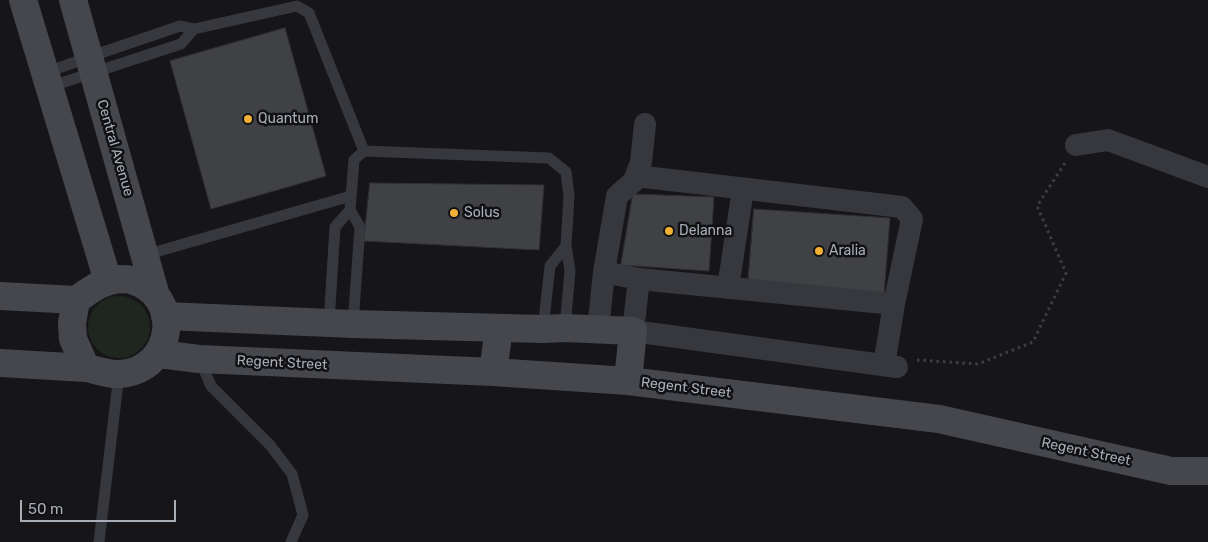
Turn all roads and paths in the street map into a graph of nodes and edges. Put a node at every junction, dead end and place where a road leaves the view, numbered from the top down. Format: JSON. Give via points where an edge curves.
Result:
{"nodes":[{"id":1,"x":23,"y":0,"type":"edge"},
{"id":2,"x":73,"y":0,"type":"edge"},
{"id":3,"x":194,"y":29,"type":"junction"},
{"id":4,"x":91,"y":64,"type":"junction"},
{"id":5,"x":47,"y":80,"type":"junction"},
{"id":6,"x":645,"y":124,"type":"dead end"},
{"id":7,"x":1076,"y":145,"type":"joint"},
{"id":8,"x":364,"y":151,"type":"junction"},
{"id":9,"x":636,"y":176,"type":"junction"},
{"id":10,"x":1208,"y":177,"type":"edge"},
{"id":11,"x":744,"y":189,"type":"junction"},
{"id":12,"x":351,"y":196,"type":"junction"},
{"id":13,"x":350,"y":210,"type":"junction"},
{"id":14,"x":566,"y":246,"type":"junction"},
{"id":15,"x":145,"y":256,"type":"junction"},
{"id":16,"x":604,"y":272,"type":"junction"},
{"id":17,"x":639,"y":279,"type":"junction"},
{"id":18,"x":108,"y":280,"type":"junction"},
{"id":19,"x":728,"y":288,"type":"junction"},
{"id":20,"x":0,"y":296,"type":"edge"},
{"id":21,"x":76,"y":300,"type":"junction"},
{"id":22,"x":894,"y":304,"type":"junction"},
{"id":23,"x":161,"y":306,"type":"junction"},
{"id":24,"x":341,"y":324,"type":"junction"},
{"id":25,"x":498,"y":328,"type":"junction"},
{"id":26,"x":554,"y":328,"type":"junction"},
{"id":27,"x":598,"y":330,"type":"junction"},
{"id":28,"x":633,"y":331,"type":"junction"},
{"id":29,"x":159,"y":354,"type":"junction"},
{"id":30,"x":199,"y":359,"type":"junction"},
{"id":31,"x":0,"y":362,"type":"edge"},
{"id":32,"x":898,"y":364,"type":"junction"},
{"id":33,"x":86,"y":368,"type":"junction"},
{"id":34,"x":493,"y":372,"type":"junction"},
{"id":35,"x":118,"y":374,"type":"junction"},
{"id":36,"x":628,"y":381,"type":"junction"},
{"id":37,"x":1208,"y":471,"type":"edge"},
{"id":38,"x":99,"y":542,"type":"edge"},
{"id":39,"x":291,"y":542,"type":"edge"}],
"edges":[{"from":1,"to":5,"type":"main road"},
{"from":2,"to":4,"type":"main road","name":"Central Avenue"},
{"from":3,"to":4,"type":"lane","via":[[180,26]]},
{"from":3,"to":4,"type":"lane","via":[[181,44]]},
{"from":3,"to":8,"type":"lane","via":[[297,6],[309,13]]},
{"from":4,"to":5,"type":"lane"},
{"from":4,"to":5,"type":"lane"},
{"from":4,"to":15,"type":"main road","name":"Central Avenue"},
{"from":5,"to":18,"type":"main road"},
{"from":6,"to":9,"type":"street","via":[[641,162]]},
{"from":7,"to":10,"type":"street","via":[[1108,140]]},
{"from":7,"to":32,"type":"path","via":[[1037,206],[1066,273],[1033,342],[978,364]]},
{"from":8,"to":12,"type":"lane","via":[[354,160]]},
{"from":8,"to":14,"type":"lane","via":[[549,158],[566,172],[569,196]]},
{"from":9,"to":11,"type":"street"},
{"from":9,"to":16,"type":"street","via":[[617,196]]},
{"from":11,"to":19,"type":"street"},
{"from":11,"to":22,"type":"street","via":[[902,207],[912,219]]},
{"from":12,"to":13,"type":"lane"},
{"from":12,"to":15,"type":"lane"},
{"from":13,"to":24,"type":"lane","via":[[360,227]]},
{"from":13,"to":24,"type":"lane","via":[[335,227]]},
{"from":14,"to":26,"type":"lane","via":[[570,271]]},
{"from":14,"to":26,"type":"lane","via":[[550,266]]},
{"from":15,"to":23,"type":"main road","name":"Central Avenue"},
{"from":16,"to":17,"type":"street"},
{"from":16,"to":27,"type":"street"},
{"from":17,"to":19,"type":"street"},
{"from":17,"to":28,"type":"street"},
{"from":18,"to":21,"type":"main road"},
{"from":18,"to":23,"type":"main road","via":[[131,280],[145,286]]},
{"from":19,"to":22,"type":"street"},
{"from":20,"to":21,"type":"main road"},
{"from":21,"to":33,"type":"main road","via":[[73,338]]},
{"from":22,"to":32,"type":"street"},
{"from":23,"to":24,"type":"main road"},
{"from":23,"to":29,"type":"main road","via":[[167,324]]},
{"from":24,"to":25,"type":"main road"},
{"from":25,"to":26,"type":"main road"},
{"from":25,"to":34,"type":"main road"},
{"from":26,"to":27,"type":"main road"},
{"from":27,"to":28,"type":"main road"},
{"from":28,"to":32,"type":"street"},
{"from":28,"to":36,"type":"main road"},
{"from":29,"to":30,"type":"main road","name":"Regent Street"},
{"from":29,"to":35,"type":"main road","via":[[134,372]]},
{"from":30,"to":34,"type":"main road","name":"Regent Street"},
{"from":30,"to":39,"type":"lane","via":[[211,386],[270,445],[292,474],[303,515]]},
{"from":31,"to":33,"type":"main road"},
{"from":33,"to":35,"type":"main road"},
{"from":34,"to":36,"type":"main road","name":"Regent Street"},
{"from":35,"to":38,"type":"lane"},
{"from":36,"to":37,"type":"main road","name":"Regent Street","via":[[939,420],[1171,471]]}]}
